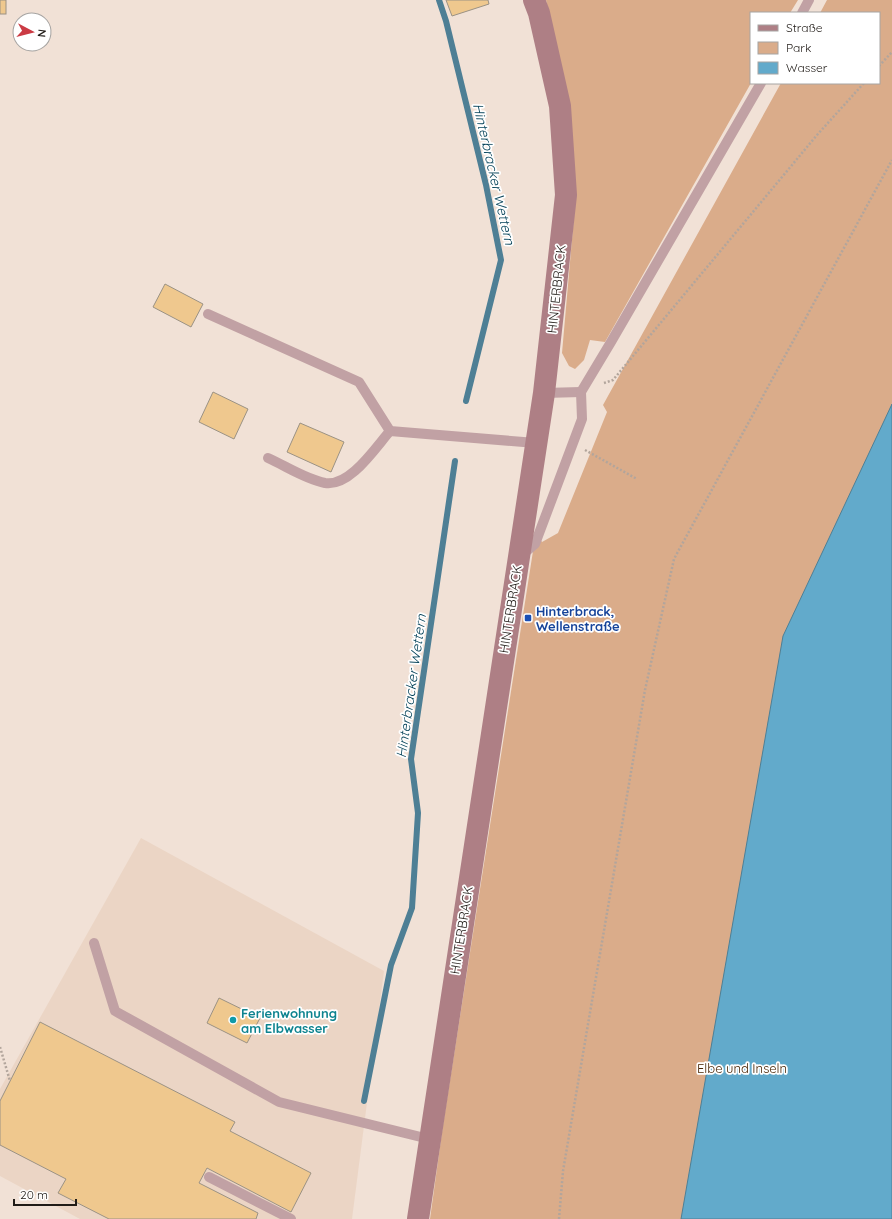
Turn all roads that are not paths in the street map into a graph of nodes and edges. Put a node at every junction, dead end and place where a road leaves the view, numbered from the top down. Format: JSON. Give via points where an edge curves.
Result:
{"nodes":[{"id":1,"x":534,"y":0,"type":"edge"},
{"id":2,"x":809,"y":0,"type":"edge"},
{"id":3,"x":803,"y":12,"type":"edge"},
{"id":4,"x":760,"y":84,"type":"edge"},
{"id":5,"x":208,"y":314,"type":"dead end"},
{"id":6,"x":581,"y":392,"type":"junction"},
{"id":7,"x":544,"y":393,"type":"junction"},
{"id":8,"x":390,"y":431,"type":"junction"},
{"id":9,"x":536,"y":443,"type":"junction"},
{"id":10,"x":268,"y":458,"type":"dead end"},
{"id":11,"x":518,"y":558,"type":"junction"},
{"id":12,"x":94,"y":943,"type":"dead end"},
{"id":13,"x":428,"y":1139,"type":"junction"},
{"id":14,"x":209,"y":1176,"type":"dead end"},
{"id":15,"x":291,"y":1219,"type":"edge"},
{"id":16,"x":418,"y":1219,"type":"edge"}],
"edges":[{"from":1,"to":7,"type":"street","name":"HINTERBRACK","via":[[560,106],[566,195]]},
{"from":2,"to":3,"type":"lane"},
{"from":4,"to":6,"type":"lane"},
{"from":5,"to":8,"type":"lane","via":[[359,382]]},
{"from":6,"to":7,"type":"lane"},
{"from":6,"to":11,"type":"lane","via":[[582,419],[535,544]]},
{"from":7,"to":9,"type":"street","name":"HINTERBRACK"},
{"from":8,"to":9,"type":"lane"},
{"from":8,"to":10,"type":"lane","via":[[360,466],[338,482],[319,481]]},
{"from":9,"to":11,"type":"street","name":"HINTERBRACK"},
{"from":11,"to":13,"type":"street","name":"HINTERBRACK"},
{"from":12,"to":13,"type":"lane","via":[[115,1011],[279,1102]]},
{"from":13,"to":16,"type":"street","name":"HINTERBRACK"},
{"from":14,"to":15,"type":"lane"}]}
